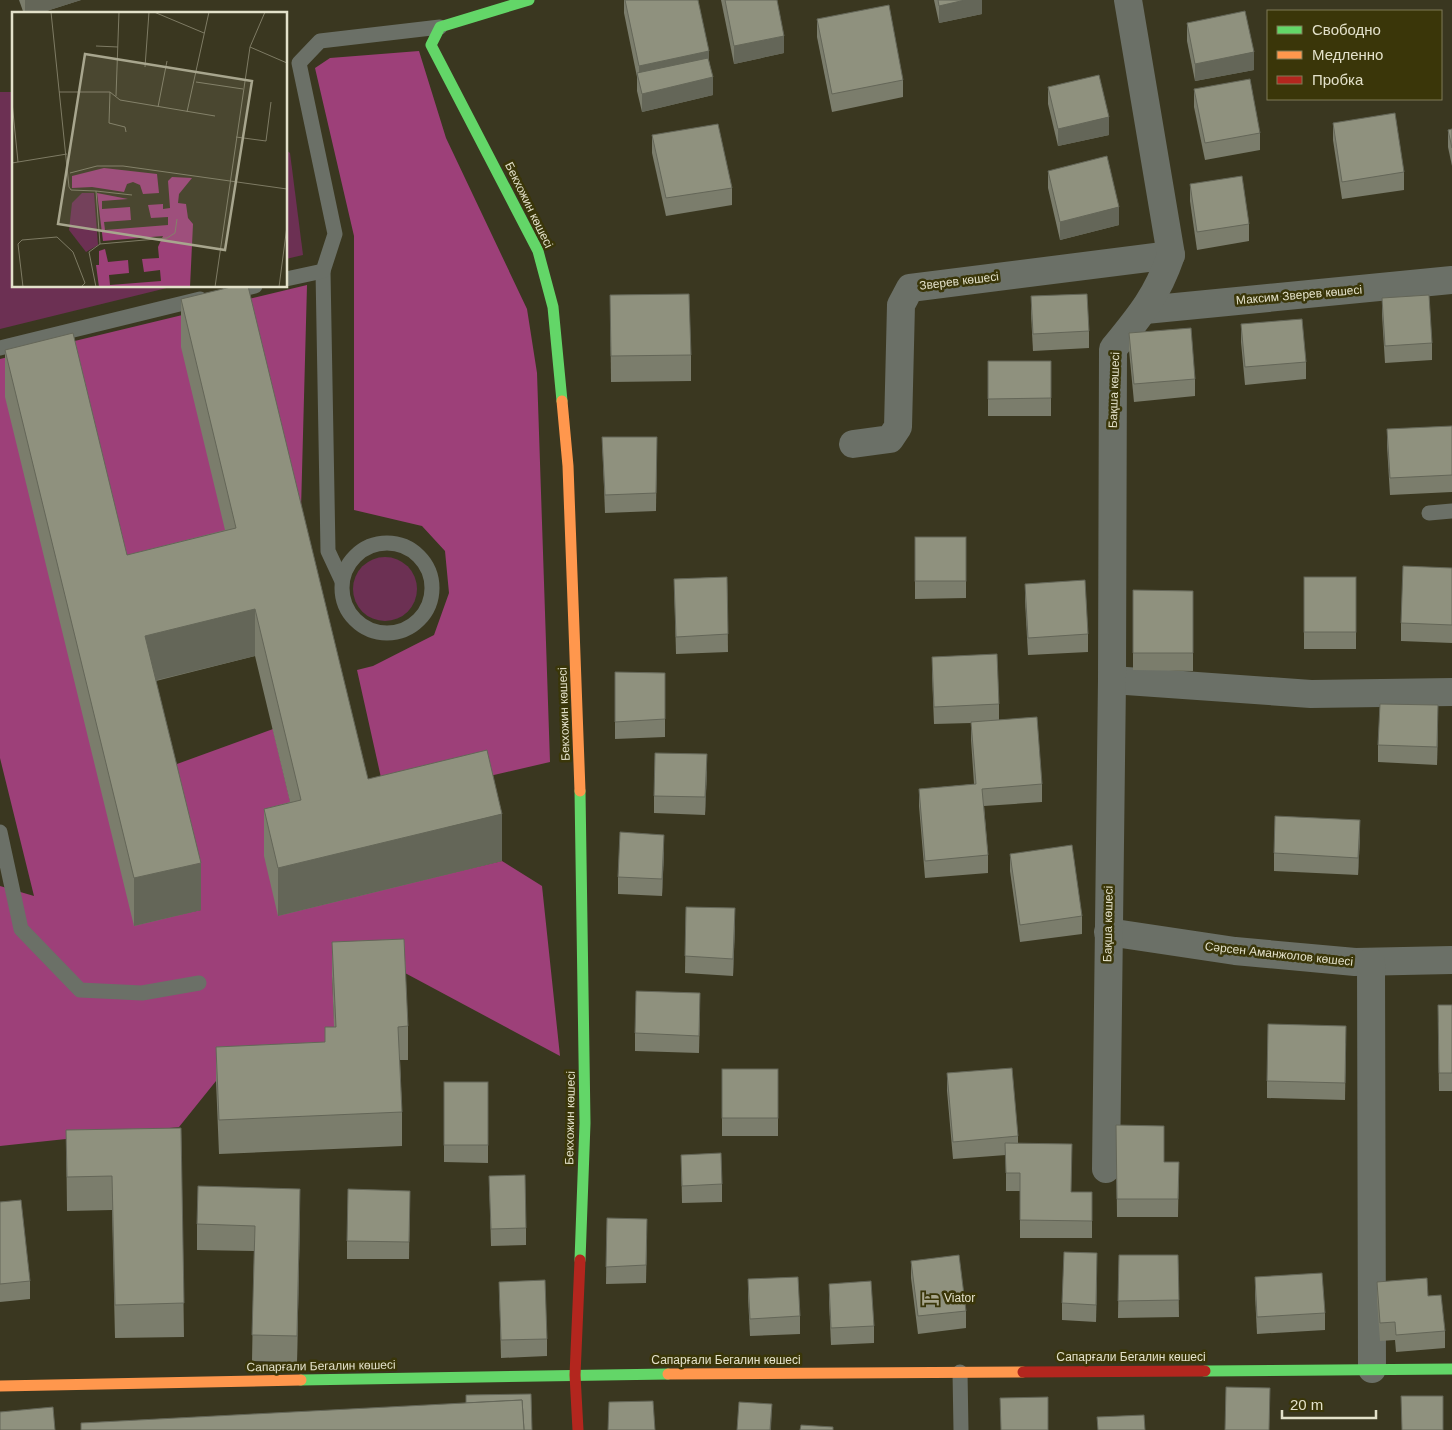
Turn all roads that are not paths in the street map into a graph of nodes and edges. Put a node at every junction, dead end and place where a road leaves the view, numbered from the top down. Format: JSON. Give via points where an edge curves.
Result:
{"nodes":[{"id":1,"x":529,"y":0,"type":"edge"},
{"id":2,"x":1128,"y":0,"type":"edge"},
{"id":3,"x":440,"y":27,"type":"junction"},
{"id":4,"x":1171,"y":255,"type":"junction"},
{"id":5,"x":323,"y":270,"type":"junction"},
{"id":6,"x":288,"y":279,"type":"edge"},
{"id":7,"x":1452,"y":280,"type":"edge"},
{"id":8,"x":247,"y":288,"type":"edge"},
{"id":9,"x":1145,"y":310,"type":"junction"},
{"id":10,"x":0,"y":348,"type":"edge"},
{"id":11,"x":853,"y":444,"type":"dead end"},
{"id":12,"x":1452,"y":511,"type":"edge"},
{"id":13,"x":1429,"y":513,"type":"dead end"},
{"id":14,"x":342,"y":581,"type":"junction"},
{"id":15,"x":1112,"y":680,"type":"junction"},
{"id":16,"x":1452,"y":692,"type":"edge"},
{"id":17,"x":0,"y":832,"type":"edge"},
{"id":18,"x":1108,"y":932,"type":"junction"},
{"id":19,"x":1452,"y":960,"type":"edge"},
{"id":20,"x":1371,"y":962,"type":"junction"},
{"id":21,"x":198,"y":982,"type":"dead end"},
{"id":22,"x":1106,"y":1169,"type":"dead end"},
{"id":23,"x":1372,"y":1369,"type":"junction"},
{"id":24,"x":1452,"y":1369,"type":"edge"},
{"id":25,"x":960,"y":1372,"type":"junction"},
{"id":26,"x":575,"y":1375,"type":"junction"},
{"id":27,"x":0,"y":1386,"type":"edge"},
{"id":28,"x":578,"y":1430,"type":"edge"},
{"id":29,"x":961,"y":1430,"type":"edge"}],
"edges":[{"from":1,"to":3,"type":"street"},
{"from":2,"to":4,"type":"street","name":"Бақша көшесі"},
{"from":3,"to":5,"type":"lane","via":[[320,41],[299,63],[335,234]]},
{"from":3,"to":26,"type":"street","name":"Бекхожин көшесі","via":[[431,45],[538,251],[553,307],[568,466],[580,775],[586,1123]]},
{"from":4,"to":9,"type":"street","name":"Бақша көшесі","via":[[1162,283]]},
{"from":4,"to":11,"type":"street","name":"Зверев көшесі","via":[[910,288],[902,305],[898,427],[890,439]]},
{"from":5,"to":6,"type":"lane"},
{"from":5,"to":14,"type":"lane","via":[[328,551]]},
{"from":7,"to":9,"type":"street","name":"Максим Зверев көшесі"},
{"from":8,"to":10,"type":"lane"},
{"from":9,"to":15,"type":"street","name":"Бақша көшесі","via":[[1113,348]]},
{"from":12,"to":13,"type":"lane"},
{"from":14,"to":14,"type":"lane","via":[[356,554],[369,546],[398,544],[423,561],[430,575],[430,604],[411,627],[383,634],[356,622],[342,596]]},
{"from":15,"to":16,"type":"street","via":[[1310,694]]},
{"from":15,"to":18,"type":"street","name":"Бақша көшесі"},
{"from":17,"to":21,"type":"lane","via":[[21,929],[80,990],[142,993]]},
{"from":18,"to":20,"type":"street","name":"Сәрсен Аманжолов көшесі","via":[[1235,951]]},
{"from":18,"to":22,"type":"street","name":"Бақша көшесі"},
{"from":19,"to":20,"type":"street","name":"Сәрсен Аманжолов көшесі"},
{"from":20,"to":23,"type":"street"},
{"from":23,"to":24,"type":"street","name":"Сапарғали Бегалин көшесі"},
{"from":23,"to":25,"type":"street","name":"Сапарғали Бегалин көшесі"},
{"from":25,"to":26,"type":"street","name":"Сапарғали Бегалин көшесі"},
{"from":25,"to":29,"type":"lane"},
{"from":26,"to":27,"type":"street","name":"Сапарғали Бегалин көшесі"},
{"from":26,"to":28,"type":"street","name":"Бекхожин көшесі"}]}
